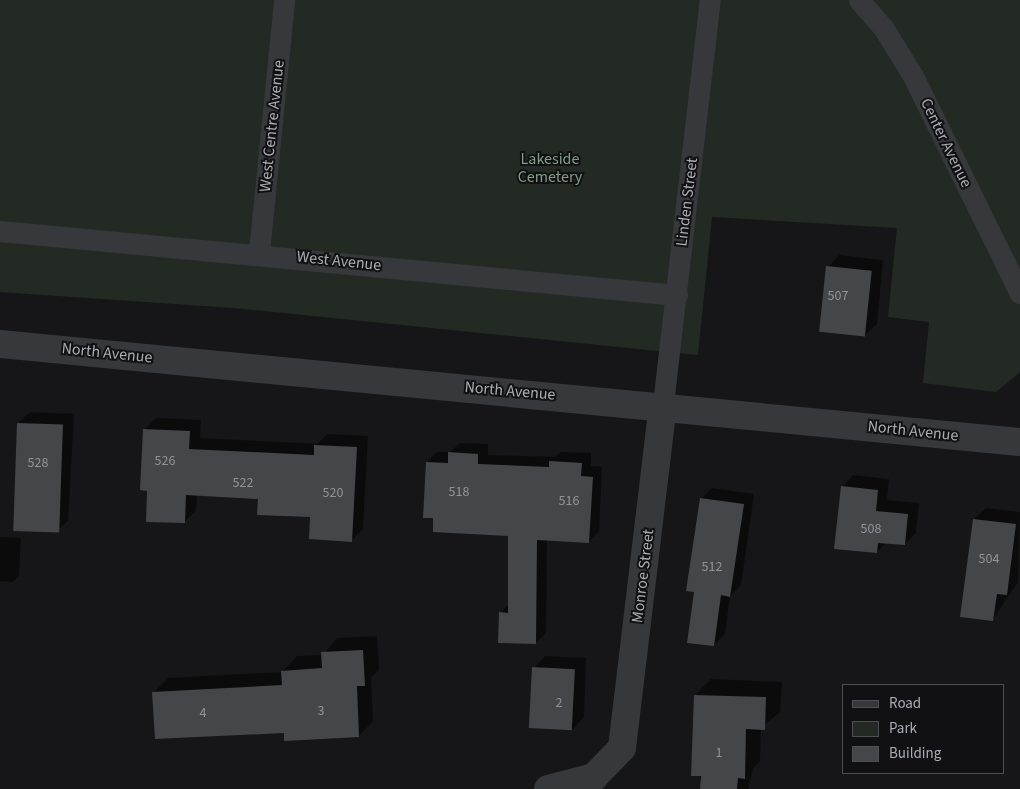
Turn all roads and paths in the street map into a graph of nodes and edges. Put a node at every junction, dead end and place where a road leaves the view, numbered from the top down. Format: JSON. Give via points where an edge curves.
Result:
{"nodes":[{"id":1,"x":284,"y":0,"type":"edge"},
{"id":2,"x":710,"y":0,"type":"edge"},
{"id":3,"x":859,"y":0,"type":"edge"},
{"id":4,"x":0,"y":232,"type":"edge"},
{"id":5,"x":259,"y":252,"type":"junction"},
{"id":6,"x":1020,"y":293,"type":"edge"},
{"id":7,"x":677,"y":295,"type":"junction"},
{"id":8,"x":0,"y":344,"type":"edge"},
{"id":9,"x":663,"y":404,"type":"junction"},
{"id":10,"x":1020,"y":442,"type":"edge"},
{"id":11,"x":548,"y":789,"type":"edge"}],
"edges":[{"from":1,"to":5,"type":"lane","name":"West Centre Avenue"},
{"from":2,"to":7,"type":"lane","name":"Linden Street"},
{"from":3,"to":6,"type":"lane","name":"Center Avenue","via":[[884,29],[913,76]]},
{"from":4,"to":5,"type":"lane","name":"West Avenue"},
{"from":5,"to":7,"type":"lane","name":"West Avenue"},
{"from":7,"to":9,"type":"lane","name":"Linden Street"},
{"from":8,"to":9,"type":"street","name":"North Avenue"},
{"from":9,"to":10,"type":"street","name":"North Avenue"},
{"from":9,"to":11,"type":"street","name":"Monroe Street","via":[[622,748],[594,777]]}]}
